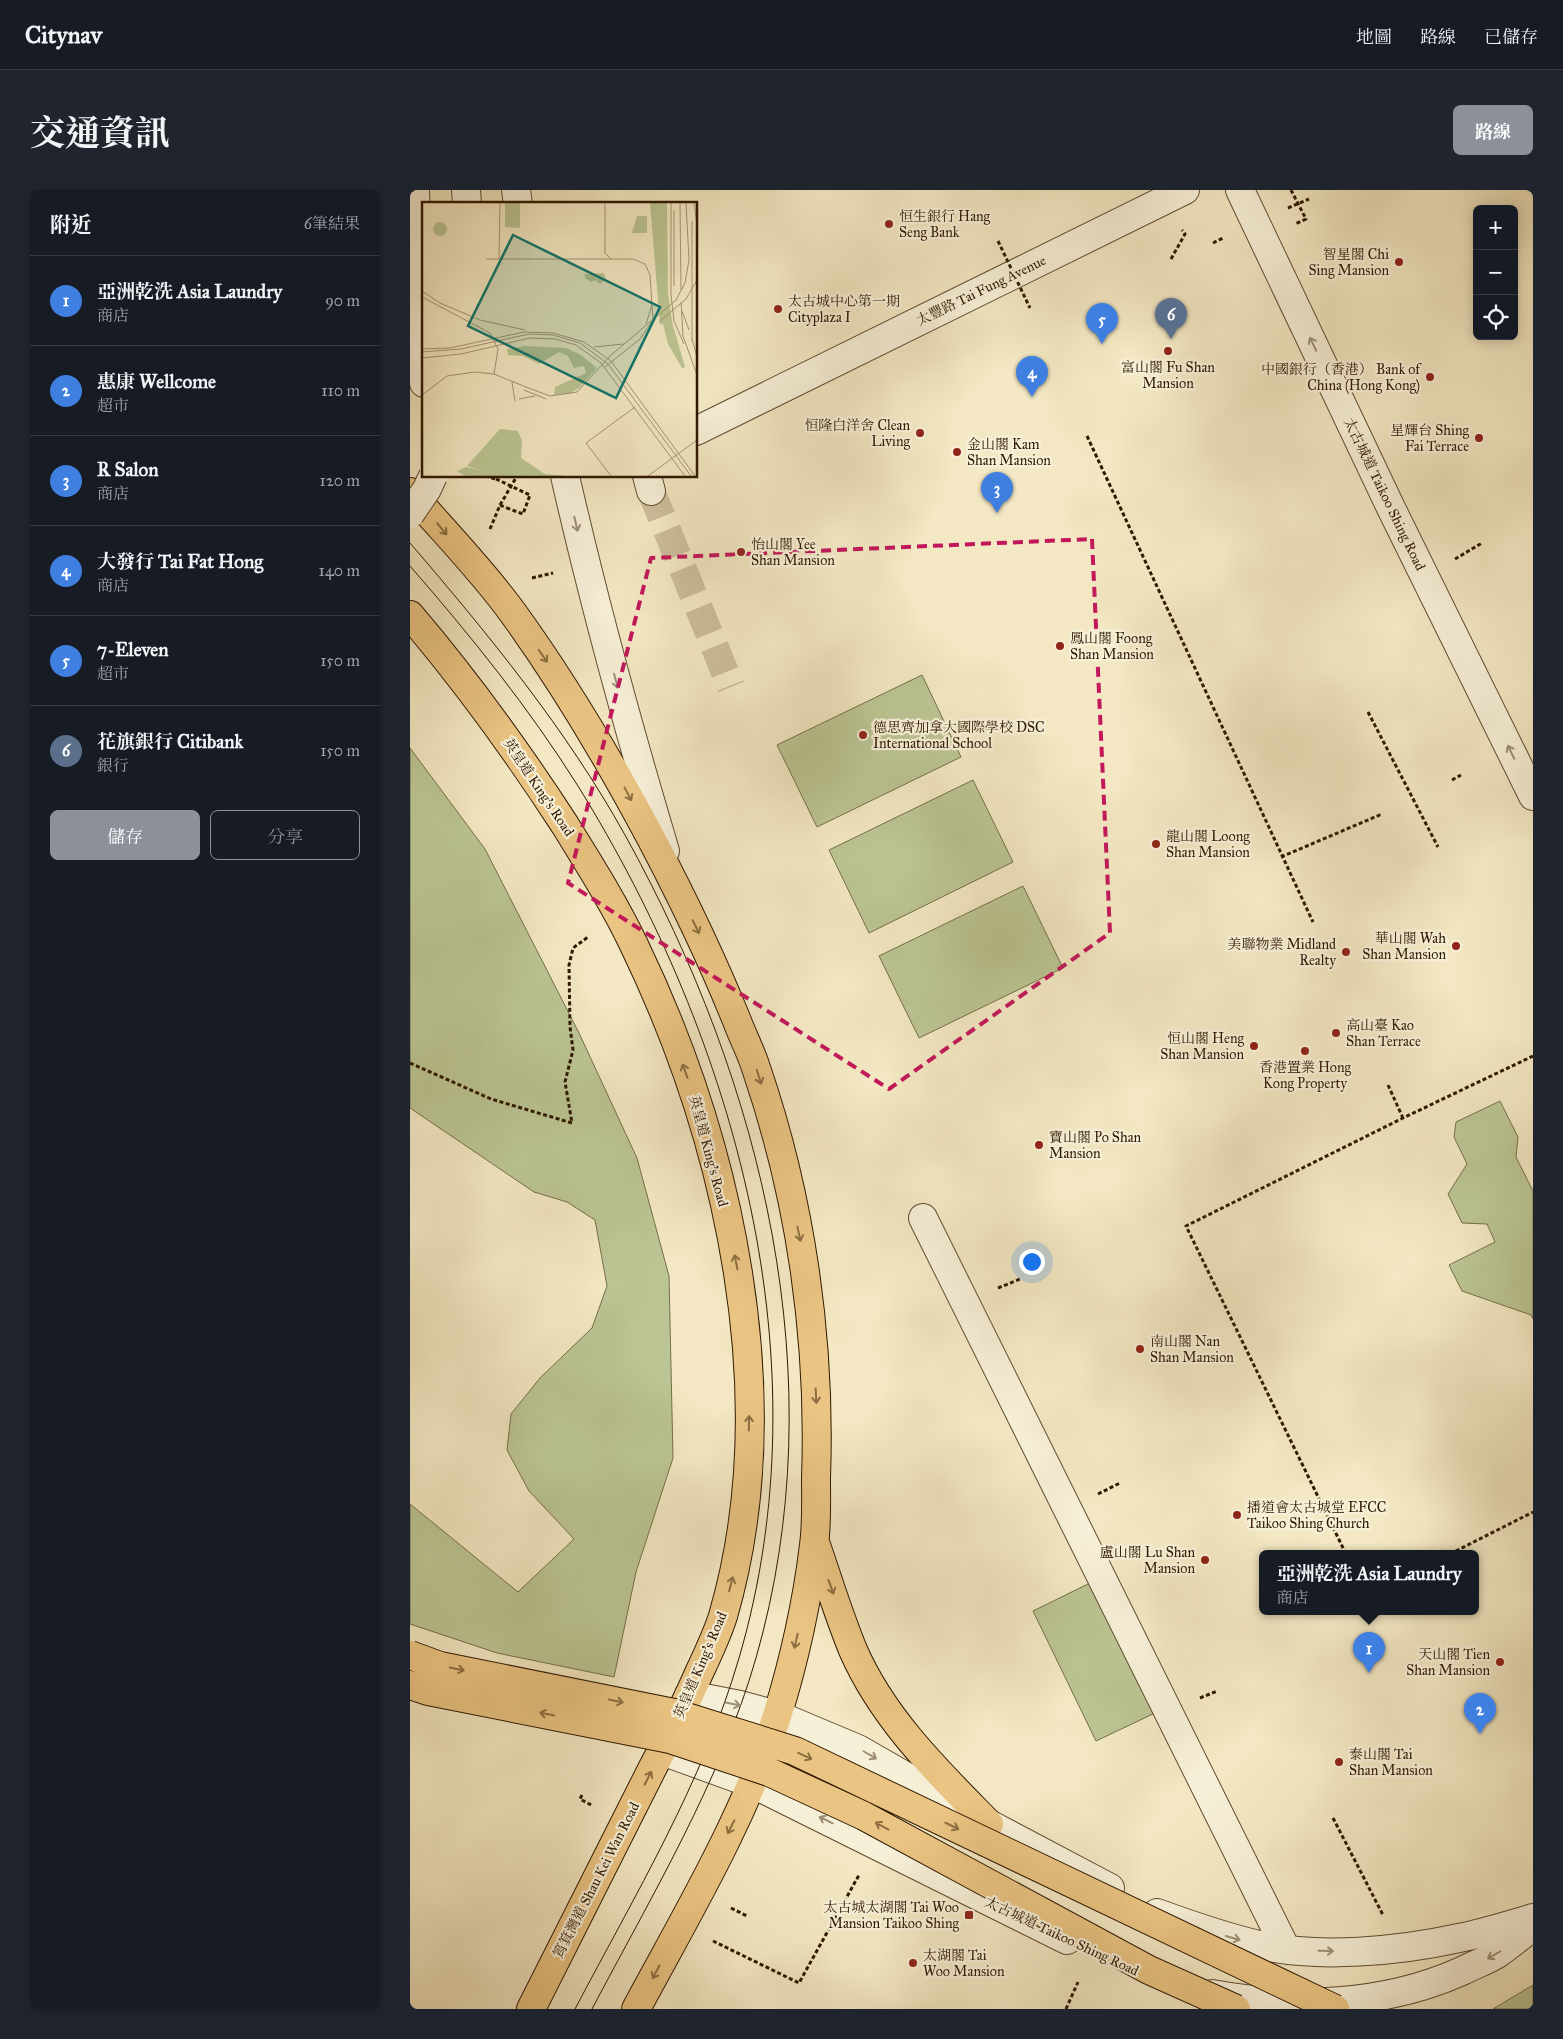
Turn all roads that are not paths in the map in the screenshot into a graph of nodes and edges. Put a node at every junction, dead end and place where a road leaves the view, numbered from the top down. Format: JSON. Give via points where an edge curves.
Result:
{"nodes":[{"id":1,"x":415,"y":190,"type":"edge"},
{"id":2,"x":1185,"y":190,"type":"edge"},
{"id":3,"x":1240,"y":190,"type":"edge"},
{"id":4,"x":422,"y":365,"type":"edge"},
{"id":5,"x":698,"y":430,"type":"edge"},
{"id":6,"x":432,"y":478,"type":"edge"},
{"id":7,"x":565,"y":478,"type":"edge"},
{"id":8,"x":410,"y":492,"type":"edge"},
{"id":9,"x":410,"y":514,"type":"edge"},
{"id":10,"x":410,"y":615,"type":"edge"},
{"id":11,"x":1533,"y":796,"type":"edge"},
{"id":12,"x":675,"y":883,"type":"junction"},
{"id":13,"x":923,"y":1218,"type":"dead end"},
{"id":14,"x":814,"y":1541,"type":"junction"},
{"id":15,"x":410,"y":1655,"type":"edge"},
{"id":16,"x":410,"y":1685,"type":"edge"},
{"id":17,"x":689,"y":1695,"type":"junction"},
{"id":18,"x":777,"y":1715,"type":"junction"},
{"id":19,"x":662,"y":1751,"type":"junction"},
{"id":20,"x":753,"y":1784,"type":"junction"},
{"id":21,"x":989,"y":1824,"type":"junction"},
{"id":22,"x":1533,"y":1918,"type":"edge"},
{"id":23,"x":1533,"y":1926,"type":"edge"},
{"id":24,"x":1286,"y":1949,"type":"junction"},
{"id":25,"x":531,"y":2009,"type":"edge"},
{"id":26,"x":636,"y":2009,"type":"edge"},
{"id":27,"x":1236,"y":2009,"type":"edge"},
{"id":28,"x":1335,"y":2009,"type":"edge"}],
"edges":[{"from":1,"to":4,"type":"street"},
{"from":2,"to":5,"type":"street","name":"太豐路 Tai Fung Avenue"},
{"from":11,"to":3,"type":"street","name":"太古城道 Taikoo Shing Road","one_way":true},
{"from":6,"to":9,"type":"street","bridge":true},
{"from":7,"to":12,"type":"street","one_way":true,"via":[[585,565]]},
{"from":8,"to":12,"type":"main road","one_way":true,"via":[[509,608],[546,660],[619,778]]},
{"from":17,"to":10,"type":"main road","name":"英皇道 King's Road","one_way":true,"via":[[721,1621],[733,1577],[743,1513],[749,1425],[748,1355],[739,1278],[724,1202],[702,1117],[633,943],[589,863],[525,763],[458,671]]},
{"from":12,"to":14,"type":"main road","one_way":true,"via":[[756,1066],[781,1150],[801,1248],[813,1331],[818,1425]]},
{"from":13,"to":24,"type":"street"},
{"from":14,"to":18,"type":"main road","one_way":true,"via":[[805,1604]]},
{"from":14,"to":21,"type":"main road","one_way":true,"via":[[853,1650],[885,1708],[926,1761]]},
{"from":15,"to":28,"type":"main road","one_way":true,"bridge":true,"via":[[440,1666],[674,1713],[795,1751]]},
{"from":27,"to":16,"type":"main road","one_way":true,"bridge":true,"via":[[1149,1970],[864,1816],[768,1772],[670,1739]]},
{"from":17,"to":18,"type":"street","one_way":true},
{"from":17,"to":19,"type":"main road","name":"英皇道 King's Road"},
{"from":18,"to":20,"type":"main road"},
{"from":18,"to":21,"type":"street","one_way":true,"via":[[858,1749]]},
{"from":19,"to":20,"type":"street","name":"太古城道 Taikoo Shing Road"},
{"from":25,"to":19,"type":"main road","name":"筲箕灣道 Shau Kei Wan Road","one_way":true},
{"from":23,"to":20,"type":"street","name":"太古城道 Taikoo Shing Road","one_way":true,"via":[[1496,1955],[1402,1994],[1366,2002],[1288,2006],[1253,2003],[1168,1983],[1120,1966]]},
{"from":20,"to":26,"type":"main road","one_way":true},
{"from":21,"to":24,"type":"street","one_way":true,"via":[[1154,1911],[1251,1943]]},
{"from":24,"to":22,"type":"street","one_way":true,"via":[[1349,1952],[1402,1947],[1459,1938]]}]}
